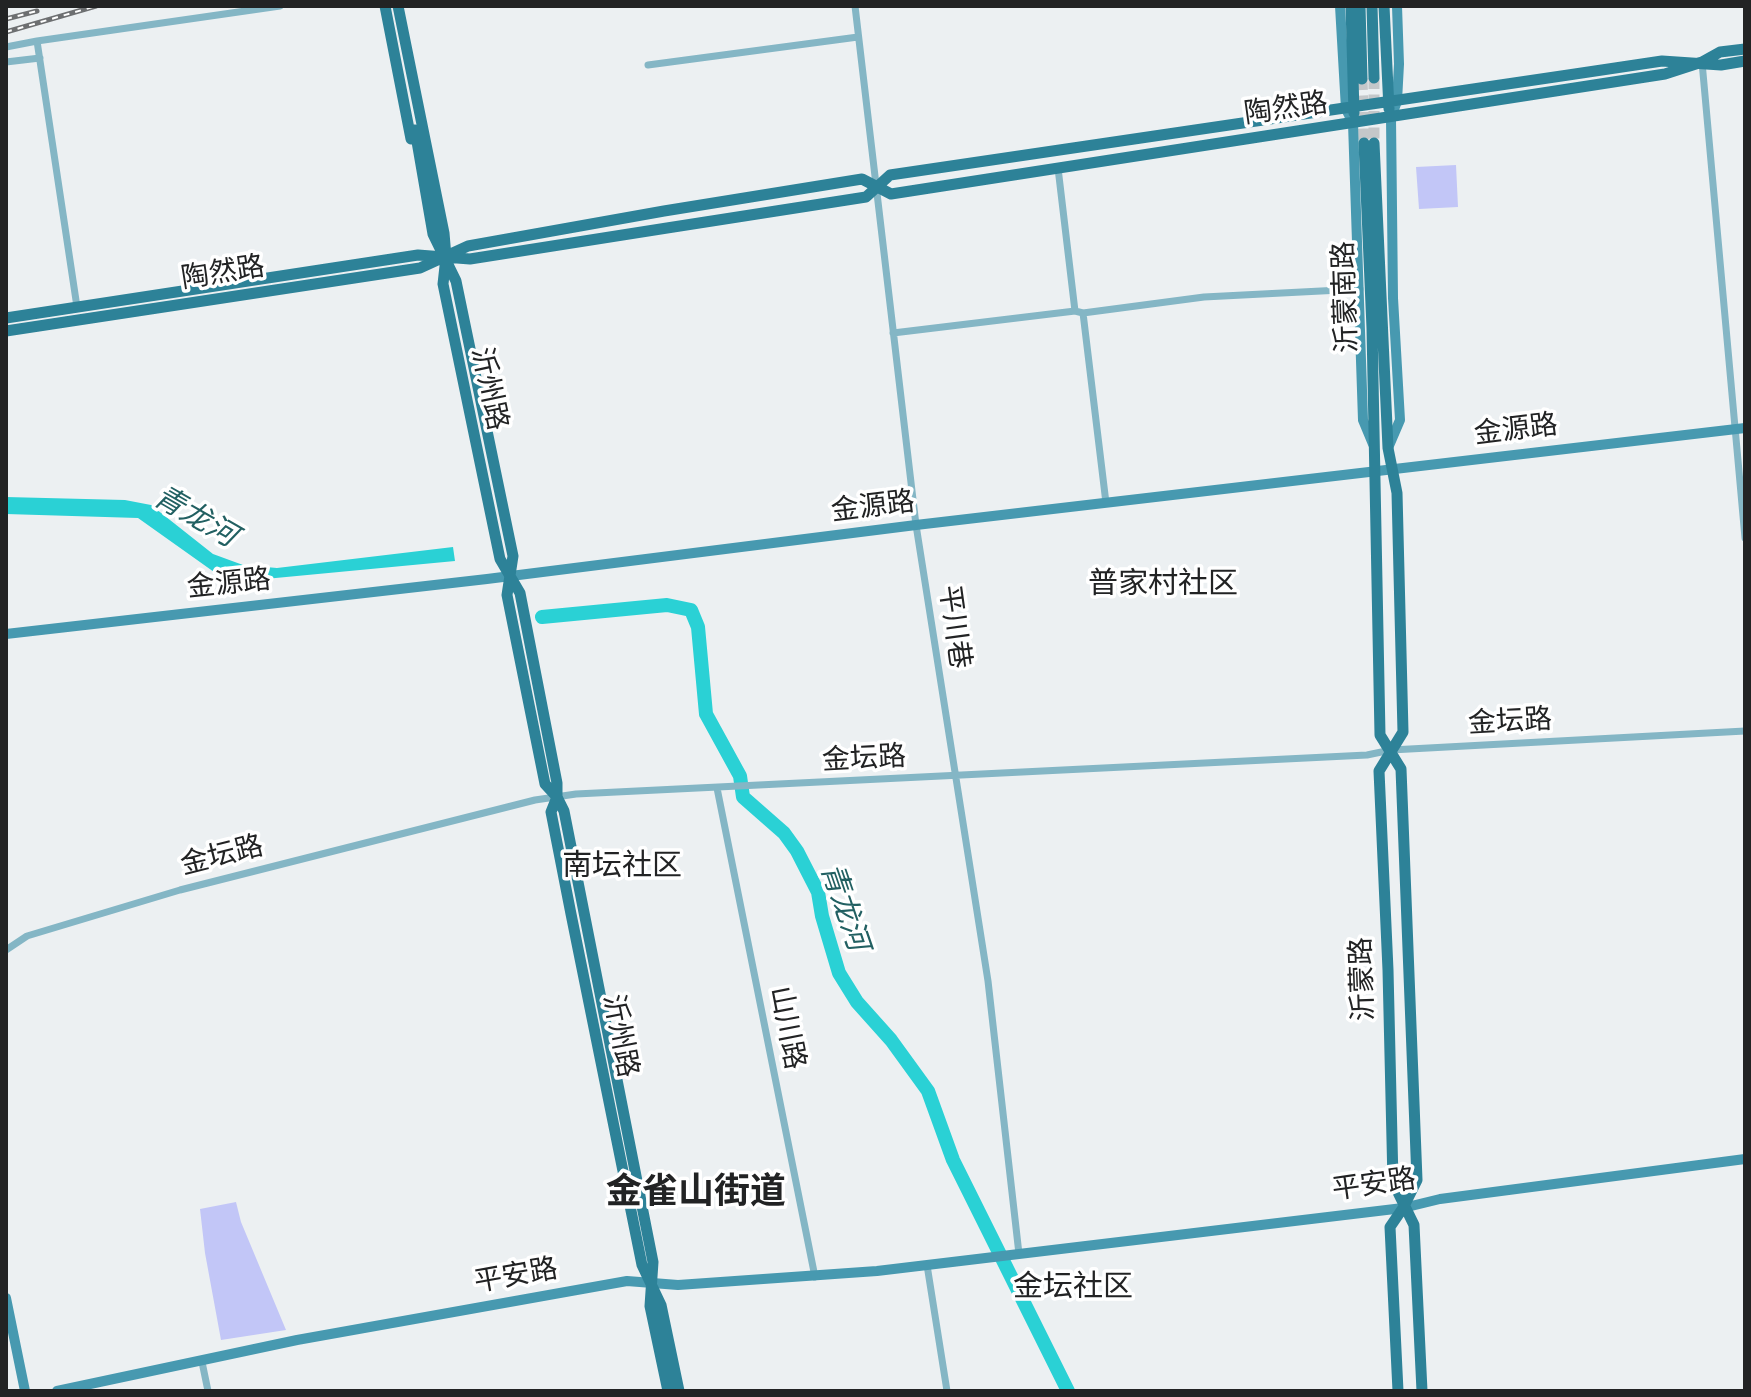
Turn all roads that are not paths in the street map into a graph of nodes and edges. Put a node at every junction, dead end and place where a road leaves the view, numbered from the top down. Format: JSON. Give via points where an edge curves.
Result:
{"nodes":[{"id":1,"x":280,"y":6,"type":"edge"},
{"id":2,"x":385,"y":6,"type":"edge"},
{"id":3,"x":395,"y":6,"type":"edge"},
{"id":4,"x":404,"y":6,"type":"edge"},
{"id":5,"x":855,"y":6,"type":"edge"},
{"id":6,"x":1340,"y":6,"type":"edge"},
{"id":7,"x":1351,"y":6,"type":"edge"},
{"id":8,"x":1360,"y":6,"type":"edge"},
{"id":9,"x":1372,"y":6,"type":"edge"},
{"id":10,"x":1384,"y":6,"type":"edge"},
{"id":11,"x":1397,"y":6,"type":"edge"},
{"id":12,"x":858,"y":37,"type":"junction"},
{"id":13,"x":37,"y":41,"type":"junction"},
{"id":14,"x":6,"y":47,"type":"edge"},
{"id":15,"x":1745,"y":49,"type":"edge"},
{"id":16,"x":40,"y":58,"type":"junction"},
{"id":17,"x":1745,"y":61,"type":"edge"},
{"id":18,"x":6,"y":62,"type":"edge"},
{"id":19,"x":1702,"y":62,"type":"junction"},
{"id":20,"x":648,"y":65,"type":"dead end"},
{"id":21,"x":1392,"y":102,"type":"junction"},
{"id":22,"x":1350,"y":108,"type":"junction"},
{"id":23,"x":1391,"y":118,"type":"junction"},
{"id":24,"x":1353,"y":123,"type":"junction"},
{"id":25,"x":1058,"y":168,"type":"junction"},
{"id":26,"x":428,"y":182,"type":"junction"},
{"id":27,"x":877,"y":186,"type":"junction"},
{"id":28,"x":446,"y":257,"type":"junction"},
{"id":29,"x":1360,"y":289,"type":"junction"},
{"id":30,"x":142,"y":297,"type":"junction"},
{"id":31,"x":77,"y":307,"type":"junction"},
{"id":32,"x":49,"y":311,"type":"junction"},
{"id":33,"x":1079,"y":312,"type":"junction"},
{"id":34,"x":107,"y":315,"type":"junction"},
{"id":35,"x":6,"y":318,"type":"edge"},
{"id":36,"x":24,"y":328,"type":"junction"},
{"id":37,"x":6,"y":331,"type":"edge"},
{"id":38,"x":893,"y":333,"type":"junction"},
{"id":39,"x":1740,"y":429,"type":"edge"},
{"id":40,"x":1388,"y":448,"type":"junction"},
{"id":41,"x":1375,"y":449,"type":"junction"},
{"id":42,"x":1394,"y":469,"type":"junction"},
{"id":43,"x":1375,"y":472,"type":"junction"},
{"id":44,"x":1106,"y":503,"type":"junction"},
{"id":45,"x":916,"y":525,"type":"junction"},
{"id":46,"x":1745,"y":538,"type":"edge"},
{"id":47,"x":510,"y":576,"type":"junction"},
{"id":48,"x":6,"y":634,"type":"edge"},
{"id":49,"x":1745,"y":731,"type":"edge"},
{"id":50,"x":1391,"y":750,"type":"junction"},
{"id":51,"x":954,"y":777,"type":"junction"},
{"id":52,"x":717,"y":788,"type":"junction"},
{"id":53,"x":557,"y":797,"type":"junction"},
{"id":54,"x":6,"y":950,"type":"edge"},
{"id":55,"x":1745,"y":1159,"type":"edge"},
{"id":56,"x":1403,"y":1208,"type":"junction"},
{"id":57,"x":1014,"y":1255,"type":"junction"},
{"id":58,"x":927,"y":1265,"type":"junction"},
{"id":59,"x":815,"y":1277,"type":"junction"},
{"id":60,"x":651,"y":1282,"type":"junction"},
{"id":61,"x":6,"y":1298,"type":"edge"},
{"id":62,"x":202,"y":1362,"type":"junction"},
{"id":63,"x":25,"y":1391,"type":"edge"},
{"id":64,"x":57,"y":1391,"type":"edge"},
{"id":65,"x":208,"y":1391,"type":"edge"},
{"id":66,"x":668,"y":1391,"type":"edge"},
{"id":67,"x":679,"y":1391,"type":"edge"},
{"id":68,"x":947,"y":1391,"type":"edge"},
{"id":69,"x":1398,"y":1391,"type":"edge"},
{"id":70,"x":1422,"y":1391,"type":"edge"}],
"edges":[{"from":1,"to":13,"type":"street"},
{"from":2,"to":26,"type":"main road","via":[[416,165]]},
{"from":3,"to":26,"type":"main road","name":"沂州路"},
{"from":4,"to":26,"type":"main road","via":[[434,166]]},
{"from":5,"to":12,"type":"street","name":"平川巷"},
{"from":6,"to":22,"type":"street"},
{"from":7,"to":22,"type":"main road"},
{"from":8,"to":9,"type":"main road","via":[[1368,78]]},
{"from":10,"to":21,"type":"main road"},
{"from":11,"to":21,"type":"street","via":[[1399,64]]},
{"from":12,"to":20,"type":"street"},
{"from":12,"to":27,"type":"street","name":"平川巷"},
{"from":13,"to":14,"type":"street"},
{"from":13,"to":16,"type":"street"},
{"from":15,"to":19,"type":"main road","name":"陶然路","via":[[1720,52]]},
{"from":16,"to":18,"type":"street"},
{"from":16,"to":31,"type":"street"},
{"from":17,"to":19,"type":"main road","name":"陶然路"},
{"from":19,"to":21,"type":"main road","name":"陶然路","via":[[1662,61]]},
{"from":19,"to":23,"type":"main road","name":"陶然路","via":[[1665,74]]},
{"from":19,"to":39,"type":"street"},
{"from":21,"to":22,"type":"main road","name":"陶然路"},
{"from":21,"to":23,"type":"main road"},
{"from":22,"to":24,"type":"main road"},
{"from":22,"to":27,"type":"main road","name":"陶然路","via":[[890,175]]},
{"from":23,"to":24,"type":"main road","name":"陶然路"},
{"from":23,"to":40,"type":"street","via":[[1400,420]]},
{"from":24,"to":25,"type":"main road","name":"陶然路"},
{"from":24,"to":29,"type":"street"},
{"from":25,"to":27,"type":"main road","name":"陶然路","via":[[891,194]]},
{"from":25,"to":33,"type":"street"},
{"from":26,"to":28,"type":"main road","name":"沂州路"},
{"from":27,"to":28,"type":"main road","name":"陶然路","via":[[866,197],[470,259]]},
{"from":27,"to":28,"type":"main road","name":"陶然路","via":[[862,179],[680,208],[468,246]]},
{"from":27,"to":38,"type":"street","name":"平川巷"},
{"from":28,"to":30,"type":"main road","name":"陶然路","via":[[418,255]]},
{"from":28,"to":34,"type":"main road","name":"陶然路","via":[[420,268]]},
{"from":28,"to":47,"type":"main road","name":"沂州路","via":[[446,299],[500,559]]},
{"from":29,"to":33,"type":"street","via":[[1204,297]]},
{"from":29,"to":41,"type":"street","via":[[1363,420]]},
{"from":30,"to":31,"type":"main road","name":"陶然路"},
{"from":30,"to":34,"type":"main road","via":[[96,310]]},
{"from":31,"to":32,"type":"main road","name":"陶然路"},
{"from":32,"to":35,"type":"main road","name":"陶然路"},
{"from":32,"to":36,"type":"main road","via":[[61,317]]},
{"from":33,"to":38,"type":"street"},
{"from":33,"to":44,"type":"street"},
{"from":34,"to":36,"type":"main road","name":"陶然路"},
{"from":36,"to":37,"type":"main road","name":"陶然路"},
{"from":38,"to":45,"type":"street","name":"平川巷"},
{"from":39,"to":42,"type":"street","name":"金源路"},
{"from":39,"to":46,"type":"street"},
{"from":40,"to":41,"type":"main road","name":"沂蒙南路","via":[[1369,143]]},
{"from":40,"to":42,"type":"main road","name":"沂蒙路"},
{"from":41,"to":43,"type":"main road","name":"沂蒙路"},
{"from":42,"to":43,"type":"street","name":"金源路"},
{"from":42,"to":50,"type":"main road","name":"沂蒙路","via":[[1403,732]]},
{"from":43,"to":44,"type":"street","name":"金源路"},
{"from":43,"to":50,"type":"main road","name":"沂蒙路","via":[[1380,735]]},
{"from":44,"to":45,"type":"street","name":"金源路"},
{"from":45,"to":47,"type":"street","name":"金源路"},
{"from":45,"to":51,"type":"street","name":"平川巷"},
{"from":47,"to":48,"type":"street","name":"金源路"},
{"from":47,"to":53,"type":"main road","name":"沂州路","via":[[520,593]]},
{"from":49,"to":50,"type":"street","name":"金坛路"},
{"from":50,"to":51,"type":"street","name":"金坛路"},
{"from":50,"to":56,"type":"main road","name":"沂蒙路","via":[[1379,771],[1393,1182]]},
{"from":50,"to":56,"type":"main road","name":"沂蒙路","via":[[1401,769],[1417,1180]]},
{"from":51,"to":52,"type":"street","name":"金坛路"},
{"from":51,"to":57,"type":"street","name":"平川巷","via":[[992,1009]]},
{"from":52,"to":53,"type":"street","name":"金坛路"},
{"from":52,"to":59,"type":"street","name":"山川路"},
{"from":53,"to":54,"type":"street","name":"金坛路","via":[[180,890],[27,936]]},
{"from":53,"to":60,"type":"main road","name":"沂州路","via":[[551,812],[642,1265]]},
{"from":55,"to":56,"type":"street","name":"平安路"},
{"from":56,"to":57,"type":"street","name":"平安路"},
{"from":56,"to":69,"type":"main road","name":"沂蒙路","via":[[1390,1227]]},
{"from":56,"to":70,"type":"main road","name":"沂蒙路","via":[[1414,1225]]},
{"from":57,"to":58,"type":"street","name":"平安路"},
{"from":58,"to":59,"type":"street","name":"平安路"},
{"from":58,"to":68,"type":"street"},
{"from":59,"to":60,"type":"street","name":"平安路"},
{"from":60,"to":62,"type":"street","name":"平安路","via":[[588,1287]]},
{"from":60,"to":66,"type":"main road","name":"沂州路","via":[[650,1306]]},
{"from":60,"to":67,"type":"main road","name":"沂州路"},
{"from":61,"to":63,"type":"street"},
{"from":62,"to":64,"type":"street","name":"平安路"},
{"from":62,"to":65,"type":"street"}]}
